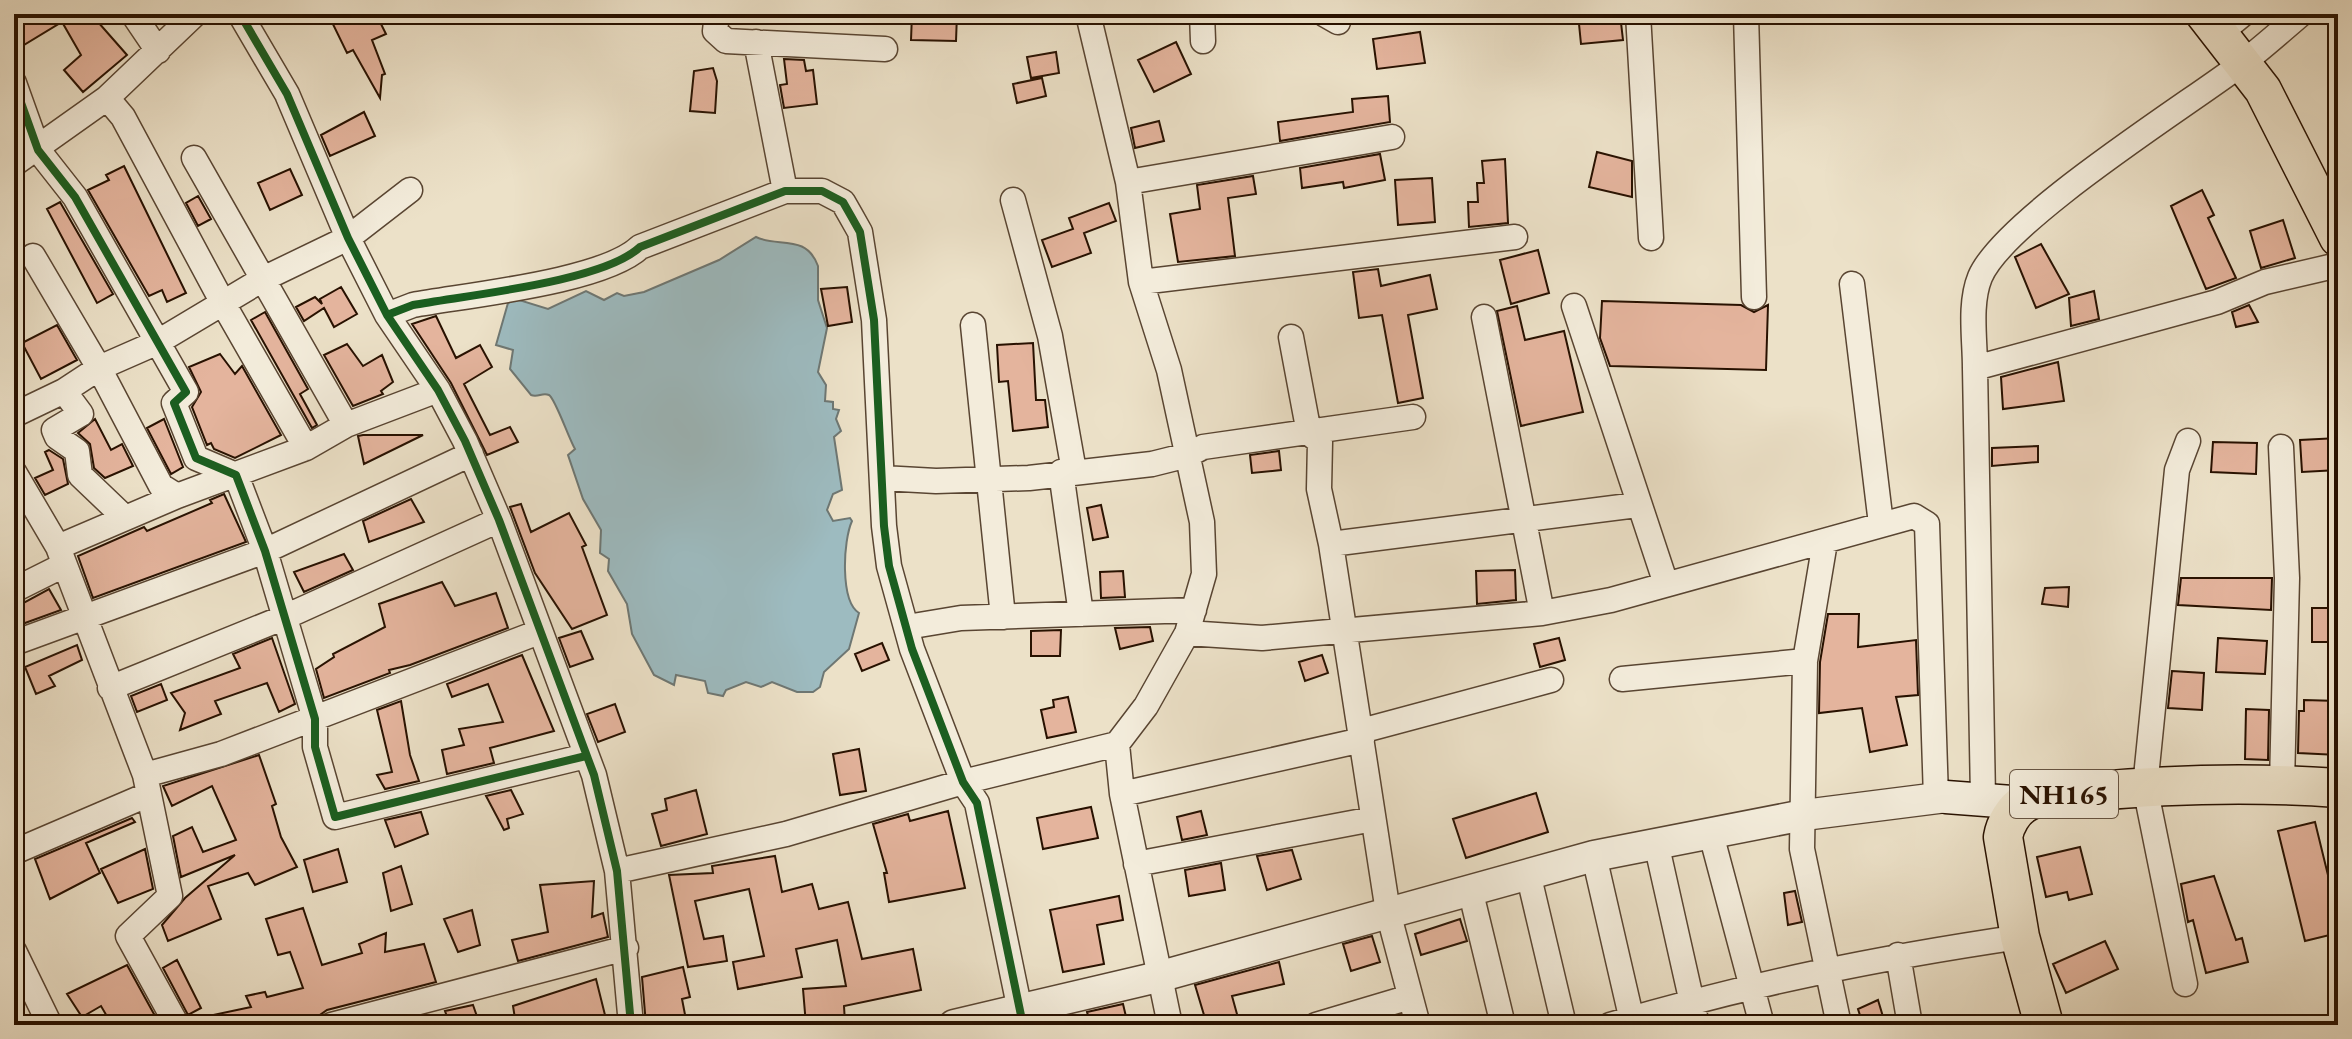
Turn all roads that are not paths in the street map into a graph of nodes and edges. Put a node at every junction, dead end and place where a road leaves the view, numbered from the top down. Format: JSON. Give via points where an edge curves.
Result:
{"nodes":[{"id":1,"x":133,"y":14,"type":"edge"},
{"id":2,"x":195,"y":14,"type":"edge"},
{"id":3,"x":717,"y":14,"type":"edge"},
{"id":4,"x":1088,"y":14,"type":"edge"},
{"id":5,"x":1202,"y":14,"type":"edge"},
{"id":6,"x":1638,"y":14,"type":"edge"},
{"id":7,"x":1746,"y":14,"type":"edge"},
{"id":8,"x":2301,"y":14,"type":"edge"},
{"id":9,"x":241,"y":15,"type":"edge"},
{"id":10,"x":2223,"y":20,"type":"edge"},
{"id":11,"x":1203,"y":41,"type":"dead end"},
{"id":12,"x":756,"y":42,"type":"junction"},
{"id":13,"x":885,"y":49,"type":"dead end"},
{"id":14,"x":158,"y":51,"type":"junction"},
{"id":15,"x":2243,"y":63,"type":"junction"},
{"id":16,"x":14,"y":83,"type":"edge"},
{"id":17,"x":107,"y":98,"type":"junction"},
{"id":18,"x":1392,"y":137,"type":"dead end"},
{"id":19,"x":38,"y":150,"type":"junction"},
{"id":20,"x":194,"y":158,"type":"dead end"},
{"id":21,"x":14,"y":164,"type":"edge"},
{"id":22,"x":1128,"y":182,"type":"junction"},
{"id":23,"x":410,"y":190,"type":"dead end"},
{"id":24,"x":785,"y":191,"type":"junction"},
{"id":25,"x":1013,"y":200,"type":"dead end"},
{"id":26,"x":1515,"y":237,"type":"dead end"},
{"id":27,"x":348,"y":238,"type":"junction"},
{"id":28,"x":1651,"y":238,"type":"dead end"},
{"id":29,"x":2338,"y":238,"type":"edge"},
{"id":30,"x":33,"y":256,"type":"dead end"},
{"id":31,"x":2338,"y":265,"type":"edge"},
{"id":32,"x":263,"y":279,"type":"junction"},
{"id":33,"x":1141,"y":282,"type":"junction"},
{"id":34,"x":1852,"y":284,"type":"dead end"},
{"id":35,"x":1754,"y":297,"type":"dead end"},
{"id":36,"x":224,"y":305,"type":"junction"},
{"id":37,"x":1574,"y":306,"type":"dead end"},
{"id":38,"x":387,"y":315,"type":"junction"},
{"id":39,"x":1484,"y":317,"type":"dead end"},
{"id":40,"x":973,"y":325,"type":"dead end"},
{"id":41,"x":1291,"y":337,"type":"dead end"},
{"id":42,"x":156,"y":343,"type":"junction"},
{"id":43,"x":99,"y":368,"type":"junction"},
{"id":44,"x":1975,"y":368,"type":"junction"},
{"id":45,"x":438,"y":390,"type":"junction"},
{"id":46,"x":64,"y":391,"type":"junction"},
{"id":47,"x":14,"y":415,"type":"edge"},
{"id":48,"x":1413,"y":417,"type":"dead end"},
{"id":49,"x":346,"y":425,"type":"junction"},
{"id":50,"x":1309,"y":433,"type":"junction"},
{"id":51,"x":2188,"y":441,"type":"dead end"},
{"id":52,"x":2281,"y":447,"type":"dead end"},
{"id":53,"x":306,"y":448,"type":"junction"},
{"id":54,"x":471,"y":454,"type":"junction"},
{"id":55,"x":1188,"y":455,"type":"junction"},
{"id":56,"x":14,"y":472,"type":"edge"},
{"id":57,"x":1068,"y":472,"type":"junction"},
{"id":58,"x":236,"y":475,"type":"junction"},
{"id":59,"x":882,"y":478,"type":"junction"},
{"id":60,"x":988,"y":479,"type":"junction"},
{"id":61,"x":177,"y":496,"type":"junction"},
{"id":62,"x":1637,"y":505,"type":"junction"},
{"id":63,"x":125,"y":518,"type":"junction"},
{"id":64,"x":1523,"y":519,"type":"junction"},
{"id":65,"x":499,"y":520,"type":"junction"},
{"id":66,"x":1881,"y":524,"type":"junction"},
{"id":67,"x":1825,"y":542,"type":"junction"},
{"id":68,"x":1331,"y":544,"type":"junction"},
{"id":69,"x":265,"y":551,"type":"junction"},
{"id":70,"x":61,"y":556,"type":"junction"},
{"id":71,"x":1666,"y":584,"type":"junction"},
{"id":72,"x":14,"y":590,"type":"edge"},
{"id":73,"x":1542,"y":613,"type":"junction"},
{"id":74,"x":1081,"y":614,"type":"junction"},
{"id":75,"x":82,"y":616,"type":"junction"},
{"id":76,"x":285,"y":617,"type":"junction"},
{"id":77,"x":1003,"y":617,"type":"junction"},
{"id":78,"x":1191,"y":621,"type":"junction"},
{"id":79,"x":907,"y":627,"type":"junction"},
{"id":80,"x":539,"y":632,"type":"junction"},
{"id":81,"x":1344,"y":633,"type":"junction"},
{"id":82,"x":14,"y":643,"type":"edge"},
{"id":83,"x":1805,"y":661,"type":"junction"},
{"id":84,"x":1622,"y":679,"type":"dead end"},
{"id":85,"x":1551,"y":680,"type":"dead end"},
{"id":86,"x":110,"y":688,"type":"junction"},
{"id":87,"x":315,"y":719,"type":"junction"},
{"id":88,"x":1361,"y":736,"type":"junction"},
{"id":89,"x":1117,"y":744,"type":"junction"},
{"id":90,"x":586,"y":756,"type":"junction"},
{"id":91,"x":963,"y":782,"type":"junction"},
{"id":92,"x":2282,"y":784,"type":"junction"},
{"id":93,"x":146,"y":785,"type":"junction"},
{"id":94,"x":2145,"y":787,"type":"junction"},
{"id":95,"x":2338,"y":788,"type":"edge"},
{"id":96,"x":1122,"y":794,"type":"junction"},
{"id":97,"x":1959,"y":798,"type":"junction"},
{"id":98,"x":2025,"y":803,"type":"junction"},
{"id":99,"x":1804,"y":815,"type":"junction"},
{"id":100,"x":1373,"y":819,"type":"junction"},
{"id":101,"x":1711,"y":834,"type":"junction"},
{"id":102,"x":1657,"y":847,"type":"junction"},
{"id":103,"x":14,"y":852,"type":"edge"},
{"id":104,"x":1594,"y":856,"type":"junction"},
{"id":105,"x":1136,"y":864,"type":"junction"},
{"id":106,"x":617,"y":871,"type":"junction"},
{"id":107,"x":1528,"y":873,"type":"junction"},
{"id":108,"x":1470,"y":889,"type":"junction"},
{"id":109,"x":1388,"y":912,"type":"junction"},
{"id":110,"x":2020,"y":937,"type":"junction"},
{"id":111,"x":626,"y":948,"type":"junction"},
{"id":112,"x":14,"y":951,"type":"edge"},
{"id":113,"x":1898,"y":955,"type":"junction"},
{"id":114,"x":1827,"y":969,"type":"junction"},
{"id":115,"x":1158,"y":977,"type":"junction"},
{"id":116,"x":1752,"y":984,"type":"junction"},
{"id":117,"x":2185,"y":984,"type":"dead end"},
{"id":118,"x":1410,"y":997,"type":"junction"},
{"id":119,"x":1694,"y":1013,"type":"edge"},
{"id":120,"x":1021,"y":1017,"type":"edge"},
{"id":121,"x":1625,"y":1023,"type":"edge"},
{"id":122,"x":50,"y":1025,"type":"edge"},
{"id":123,"x":177,"y":1025,"type":"edge"},
{"id":124,"x":331,"y":1025,"type":"edge"},
{"id":125,"x":631,"y":1025,"type":"edge"},
{"id":126,"x":954,"y":1025,"type":"edge"},
{"id":127,"x":1170,"y":1025,"type":"edge"},
{"id":128,"x":1316,"y":1025,"type":"edge"},
{"id":129,"x":1418,"y":1025,"type":"edge"},
{"id":130,"x":1503,"y":1025,"type":"edge"},
{"id":131,"x":1564,"y":1025,"type":"edge"},
{"id":132,"x":1762,"y":1025,"type":"edge"},
{"id":133,"x":1839,"y":1025,"type":"edge"},
{"id":134,"x":1910,"y":1025,"type":"edge"},
{"id":135,"x":2044,"y":1025,"type":"edge"}],
"edges":[{"from":1,"to":14,"type":"street"},
{"from":2,"to":14,"type":"street"},
{"from":3,"to":12,"type":"street","via":[[718,36]]},
{"from":4,"to":22,"type":"street"},
{"from":5,"to":11,"type":"street"},
{"from":6,"to":28,"type":"street"},
{"from":7,"to":35,"type":"street"},
{"from":8,"to":15,"type":"street"},
{"from":9,"to":27,"type":"street","via":[[287,94]]},
{"from":10,"to":15,"type":"main road"},
{"from":12,"to":13,"type":"street"},
{"from":12,"to":24,"type":"street"},
{"from":14,"to":17,"type":"street"},
{"from":15,"to":29,"type":"main road","via":[[2263,90]]},
{"from":15,"to":44,"type":"street","via":[[2069,189],[1996,253],[1981,276],[1975,301]]},
{"from":16,"to":19,"type":"street"},
{"from":17,"to":19,"type":"street"},
{"from":17,"to":36,"type":"street","via":[[131,130]]},
{"from":18,"to":22,"type":"street"},
{"from":19,"to":21,"type":"street"},
{"from":19,"to":42,"type":"street","via":[[75,197]]},
{"from":20,"to":32,"type":"street"},
{"from":22,"to":33,"type":"street"},
{"from":23,"to":27,"type":"street"},
{"from":24,"to":38,"type":"street","via":[[590,272],[413,305]]},
{"from":24,"to":59,"type":"street","via":[[822,191],[843,202],[860,232],[874,320]]},
{"from":25,"to":57,"type":"street","via":[[1050,336]]},
{"from":26,"to":33,"type":"street"},
{"from":27,"to":32,"type":"street"},
{"from":27,"to":38,"type":"street"},
{"from":30,"to":43,"type":"street"},
{"from":31,"to":44,"type":"street"},
{"from":32,"to":36,"type":"street"},
{"from":32,"to":49,"type":"street"},
{"from":33,"to":55,"type":"street"},
{"from":34,"to":66,"type":"street"},
{"from":36,"to":42,"type":"street"},
{"from":36,"to":53,"type":"street"},
{"from":37,"to":62,"type":"street"},
{"from":38,"to":45,"type":"street"},
{"from":39,"to":64,"type":"street"},
{"from":40,"to":60,"type":"street"},
{"from":41,"to":50,"type":"street"},
{"from":42,"to":43,"type":"street"},
{"from":42,"to":58,"type":"street","via":[[186,392],[174,403],[196,458]]},
{"from":43,"to":46,"type":"street"},
{"from":43,"to":61,"type":"street","via":[[161,486]]},
{"from":44,"to":97,"type":"street"},
{"from":45,"to":49,"type":"street"},
{"from":45,"to":54,"type":"street"},
{"from":46,"to":47,"type":"street"},
{"from":46,"to":63,"type":"street","via":[[81,414],[54,430],[57,437],[77,451],[80,475]]},
{"from":48,"to":50,"type":"street"},
{"from":49,"to":53,"type":"street"},
{"from":50,"to":55,"type":"street","via":[[1203,447]]},
{"from":50,"to":68,"type":"street","via":[[1320,442],[1319,489]]},
{"from":51,"to":94,"type":"street","via":[[2177,470]]},
{"from":52,"to":92,"type":"street","via":[[2287,578]]},
{"from":53,"to":58,"type":"street"},
{"from":54,"to":65,"type":"street"},
{"from":54,"to":69,"type":"street"},
{"from":55,"to":57,"type":"street"},
{"from":55,"to":78,"type":"street","via":[[1204,561]]},
{"from":56,"to":70,"type":"street"},
{"from":57,"to":60,"type":"street"},
{"from":57,"to":74,"type":"street"},
{"from":58,"to":61,"type":"street"},
{"from":58,"to":69,"type":"street"},
{"from":59,"to":60,"type":"street"},
{"from":59,"to":79,"type":"street","via":[[889,566]]},
{"from":60,"to":77,"type":"street"},
{"from":61,"to":63,"type":"street"},
{"from":62,"to":64,"type":"street"},
{"from":62,"to":71,"type":"street"},
{"from":63,"to":70,"type":"street"},
{"from":64,"to":68,"type":"street"},
{"from":64,"to":73,"type":"street"},
{"from":65,"to":76,"type":"street"},
{"from":65,"to":80,"type":"street"},
{"from":66,"to":67,"type":"street"},
{"from":66,"to":97,"type":"street","via":[[1914,516],[1927,524]]},
{"from":67,"to":71,"type":"street"},
{"from":67,"to":83,"type":"street"},
{"from":68,"to":81,"type":"street"},
{"from":69,"to":75,"type":"street"},
{"from":69,"to":76,"type":"street"},
{"from":70,"to":72,"type":"street"},
{"from":70,"to":75,"type":"street"},
{"from":71,"to":73,"type":"street"},
{"from":73,"to":81,"type":"street"},
{"from":74,"to":77,"type":"street"},
{"from":74,"to":78,"type":"street"},
{"from":75,"to":82,"type":"street"},
{"from":75,"to":86,"type":"street"},
{"from":76,"to":86,"type":"street"},
{"from":76,"to":87,"type":"street"},
{"from":77,"to":79,"type":"street"},
{"from":78,"to":81,"type":"street","via":[[1262,638]]},
{"from":78,"to":89,"type":"street","via":[[1146,706]]},
{"from":79,"to":91,"type":"street"},
{"from":80,"to":87,"type":"street"},
{"from":80,"to":90,"type":"street"},
{"from":81,"to":88,"type":"street"},
{"from":83,"to":84,"type":"street"},
{"from":83,"to":99,"type":"street"},
{"from":85,"to":88,"type":"street"},
{"from":86,"to":93,"type":"street"},
{"from":87,"to":90,"type":"street","via":[[315,747],[335,817]]},
{"from":87,"to":93,"type":"street"},
{"from":88,"to":96,"type":"street"},
{"from":88,"to":100,"type":"street"},
{"from":89,"to":91,"type":"street"},
{"from":89,"to":96,"type":"street"},
{"from":90,"to":106,"type":"street"},
{"from":91,"to":106,"type":"street","via":[[786,834]]},
{"from":91,"to":120,"type":"street","via":[[977,803]]},
{"from":92,"to":94,"type":"highway","number":"NH165"},
{"from":92,"to":95,"type":"highway","number":"NH165"},
{"from":93,"to":103,"type":"street"},
{"from":93,"to":123,"type":"street","via":[[170,896],[128,936]]},
{"from":94,"to":98,"type":"highway","number":"NH165"},
{"from":94,"to":117,"type":"street"},
{"from":96,"to":105,"type":"street"},
{"from":97,"to":98,"type":"main road"},
{"from":97,"to":99,"type":"street"},
{"from":98,"to":110,"type":"highway","number":"NH165","via":[[2005,823],[2003,837]]},
{"from":99,"to":101,"type":"street"},
{"from":99,"to":114,"type":"street","via":[[1802,849]]},
{"from":100,"to":105,"type":"street"},
{"from":100,"to":109,"type":"street"},
{"from":101,"to":102,"type":"street"},
{"from":101,"to":116,"type":"street"},
{"from":102,"to":104,"type":"street"},
{"from":102,"to":119,"type":"street"},
{"from":104,"to":107,"type":"street"},
{"from":104,"to":121,"type":"street"},
{"from":105,"to":115,"type":"street"},
{"from":106,"to":111,"type":"street"},
{"from":107,"to":108,"type":"street"},
{"from":107,"to":131,"type":"street"},
{"from":108,"to":109,"type":"street"},
{"from":108,"to":130,"type":"street"},
{"from":109,"to":115,"type":"street"},
{"from":109,"to":118,"type":"street"},
{"from":110,"to":113,"type":"street"},
{"from":110,"to":135,"type":"highway","number":"NH165"},
{"from":111,"to":124,"type":"street"},
{"from":111,"to":125,"type":"street"},
{"from":112,"to":122,"type":"street"},
{"from":113,"to":114,"type":"street"},
{"from":113,"to":134,"type":"street"},
{"from":114,"to":116,"type":"street"},
{"from":114,"to":133,"type":"street"},
{"from":115,"to":120,"type":"street"},
{"from":115,"to":127,"type":"street"},
{"from":116,"to":119,"type":"street"},
{"from":116,"to":132,"type":"street"},
{"from":118,"to":128,"type":"street"},
{"from":118,"to":129,"type":"street"},
{"from":119,"to":121,"type":"street"},
{"from":120,"to":126,"type":"street"}]}
